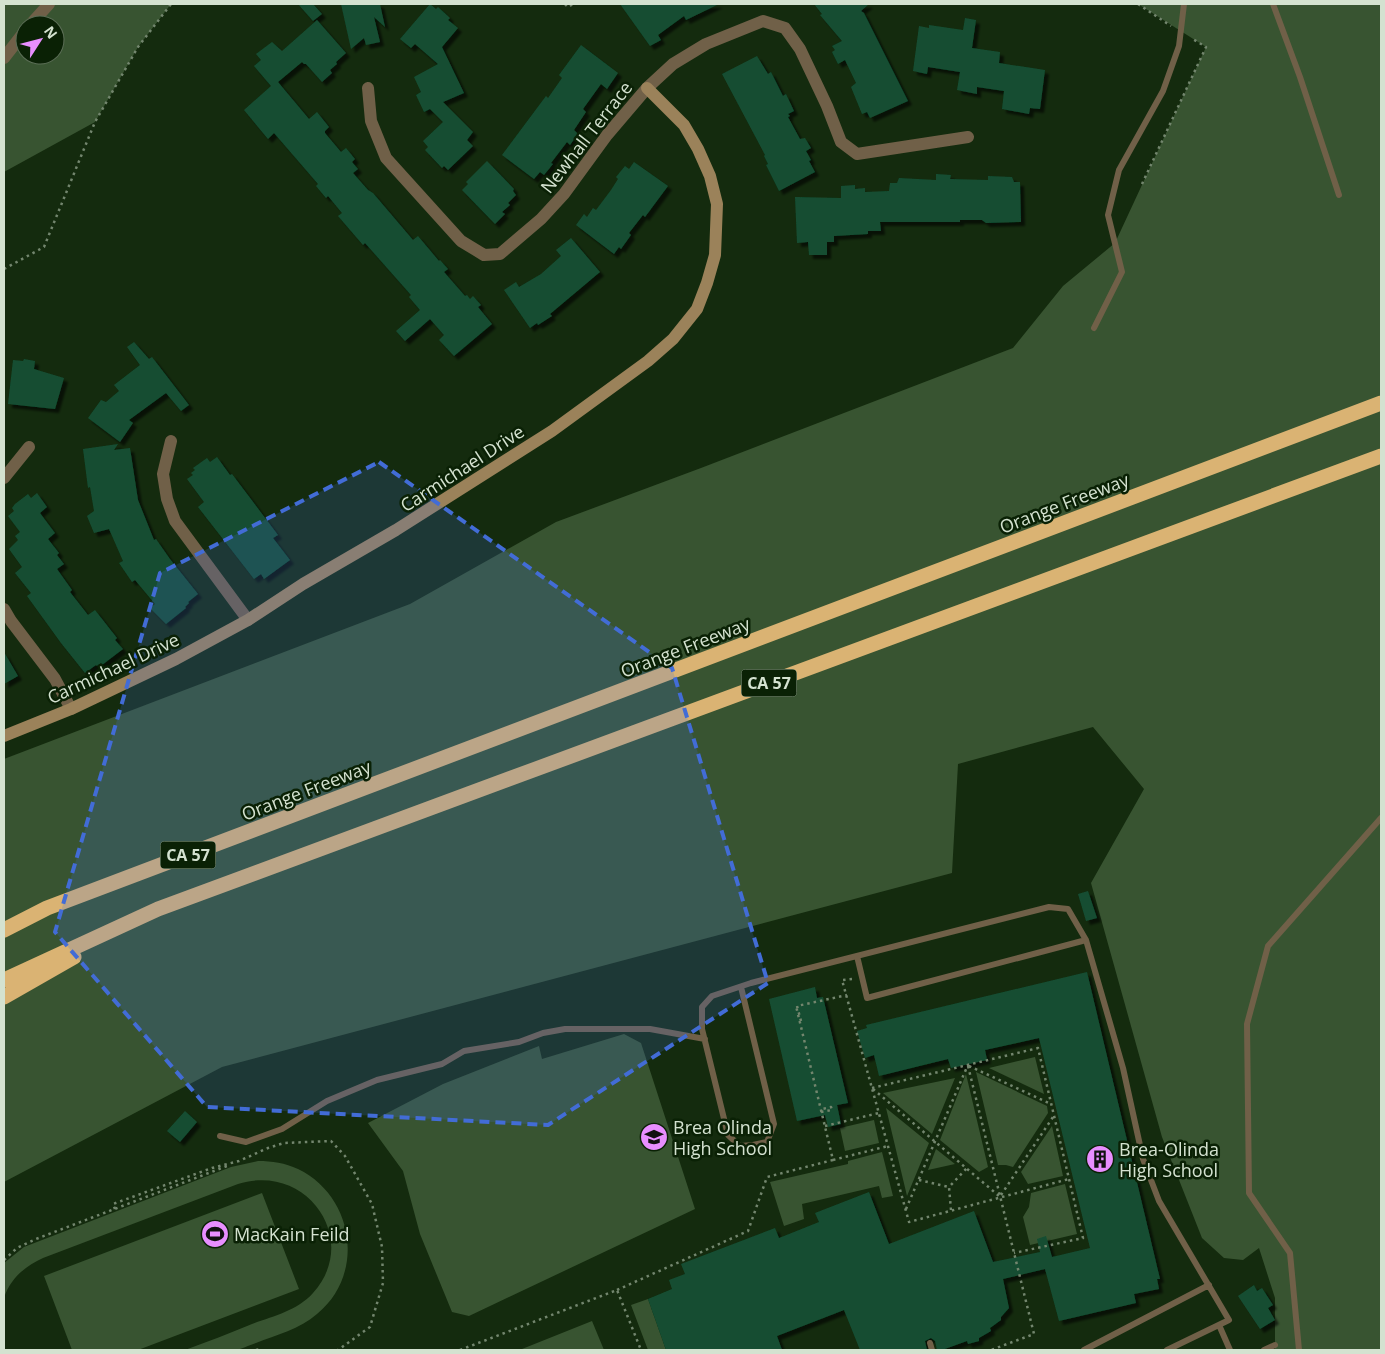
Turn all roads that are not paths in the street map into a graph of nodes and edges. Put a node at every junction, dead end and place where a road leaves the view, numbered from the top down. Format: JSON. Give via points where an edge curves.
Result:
{"nodes":[{"id":1,"x":49,"y":4,"type":"edge"},
{"id":2,"x":1184,"y":4,"type":"edge"},
{"id":3,"x":1273,"y":4,"type":"edge"},
{"id":4,"x":39,"y":15,"type":"edge"},
{"id":5,"x":15,"y":44,"type":"edge"},
{"id":6,"x":4,"y":58,"type":"edge"},
{"id":7,"x":368,"y":88,"type":"dead end"},
{"id":8,"x":647,"y":88,"type":"junction"},
{"id":9,"x":968,"y":137,"type":"dead end"},
{"id":10,"x":1339,"y":195,"type":"dead end"},
{"id":11,"x":1094,"y":328,"type":"dead end"},
{"id":12,"x":1381,"y":403,"type":"edge"},
{"id":13,"x":171,"y":441,"type":"dead end"},
{"id":14,"x":29,"y":447,"type":"dead end"},
{"id":15,"x":1381,"y":456,"type":"edge"},
{"id":16,"x":4,"y":478,"type":"edge"},
{"id":17,"x":4,"y":609,"type":"edge"},
{"id":18,"x":248,"y":620,"type":"junction"},
{"id":19,"x":71,"y":709,"type":"junction"},
{"id":20,"x":4,"y":736,"type":"edge"},
{"id":21,"x":1381,"y":818,"type":"edge"},
{"id":22,"x":47,"y":908,"type":"junction"},
{"id":23,"x":158,"y":909,"type":"junction"},
{"id":24,"x":4,"y":923,"type":"edge"},
{"id":25,"x":4,"y":930,"type":"edge"},
{"id":26,"x":1086,"y":940,"type":"junction"},
{"id":27,"x":857,"y":956,"type":"junction"},
{"id":28,"x":4,"y":980,"type":"edge"},
{"id":29,"x":741,"y":987,"type":"junction"},
{"id":30,"x":4,"y":998,"type":"edge"},
{"id":31,"x":704,"y":1039,"type":"junction"},
{"id":32,"x":220,"y":1136,"type":"dead end"},
{"id":33,"x":1209,"y":1286,"type":"junction"},
{"id":34,"x":1219,"y":1324,"type":"junction"},
{"id":35,"x":1275,"y":1345,"type":"dead end"},
{"id":36,"x":1084,"y":1350,"type":"edge"},
{"id":37,"x":1167,"y":1350,"type":"edge"},
{"id":38,"x":1230,"y":1350,"type":"edge"},
{"id":39,"x":1264,"y":1350,"type":"edge"},
{"id":40,"x":1299,"y":1350,"type":"edge"}],
"edges":[{"from":1,"to":4,"type":"street"},
{"from":2,"to":11,"type":"lane","via":[[1179,46],[1163,91],[1119,170],[1108,215],[1122,272]]},
{"from":3,"to":10,"type":"lane"},
{"from":5,"to":6,"type":"street"},
{"from":7,"to":8,"type":"street","name":"Newhall Terrace","via":[[371,121],[386,158],[461,241],[484,255],[500,254],[541,219]]},
{"from":8,"to":9,"type":"street","name":"Newhall Terrace","via":[[673,64],[706,44],[763,21],[786,28],[800,49],[841,142],[857,154]]},
{"from":8,"to":18,"type":"street","name":"Carmichael Drive","via":[[684,125],[694,141],[710,176],[717,204],[715,255],[697,309],[687,323],[674,339],[648,360],[552,431]]},
{"from":12,"to":22,"type":"highway","name":"Orange Freeway","number":"CA 57"},
{"from":13,"to":18,"type":"street","via":[[163,474],[167,499],[176,521]]},
{"from":14,"to":16,"type":"street"},
{"from":15,"to":23,"type":"highway","number":"CA 57"},
{"from":17,"to":19,"type":"street","via":[[55,679]]},
{"from":18,"to":19,"type":"street","name":"Carmichael Drive"},
{"from":19,"to":20,"type":"street","name":"Carmichael Drive"},
{"from":21,"to":40,"type":"lane","via":[[1268,946],[1247,1024],[1249,1192],[1290,1253]]},
{"from":22,"to":24,"type":"highway"},
{"from":22,"to":25,"type":"highway","name":"Orange Freeway","number":"CA 57"},
{"from":23,"to":28,"type":"highway","number":"CA 57"},
{"from":23,"to":30,"type":"highway"},
{"from":26,"to":27,"type":"lane","via":[[1068,909],[1049,907]]},
{"from":26,"to":27,"type":"lane","via":[[867,998]]},
{"from":26,"to":33,"type":"lane","via":[[1123,1068],[1143,1159],[1160,1201]]},
{"from":27,"to":29,"type":"lane"},
{"from":29,"to":31,"type":"lane","via":[[712,996],[702,1007]]},
{"from":29,"to":31,"type":"lane","via":[[774,1124],[767,1142],[740,1146],[728,1134]]},
{"from":31,"to":32,"type":"lane","via":[[650,1029],[565,1029],[543,1033],[519,1042],[464,1051],[442,1064],[377,1080],[327,1101],[282,1129],[246,1142]]},
{"from":33,"to":34,"type":"lane","via":[[1229,1320]]},
{"from":33,"to":36,"type":"lane"},
{"from":34,"to":37,"type":"lane"},
{"from":34,"to":38,"type":"lane"},
{"from":35,"to":39,"type":"lane"}]}
